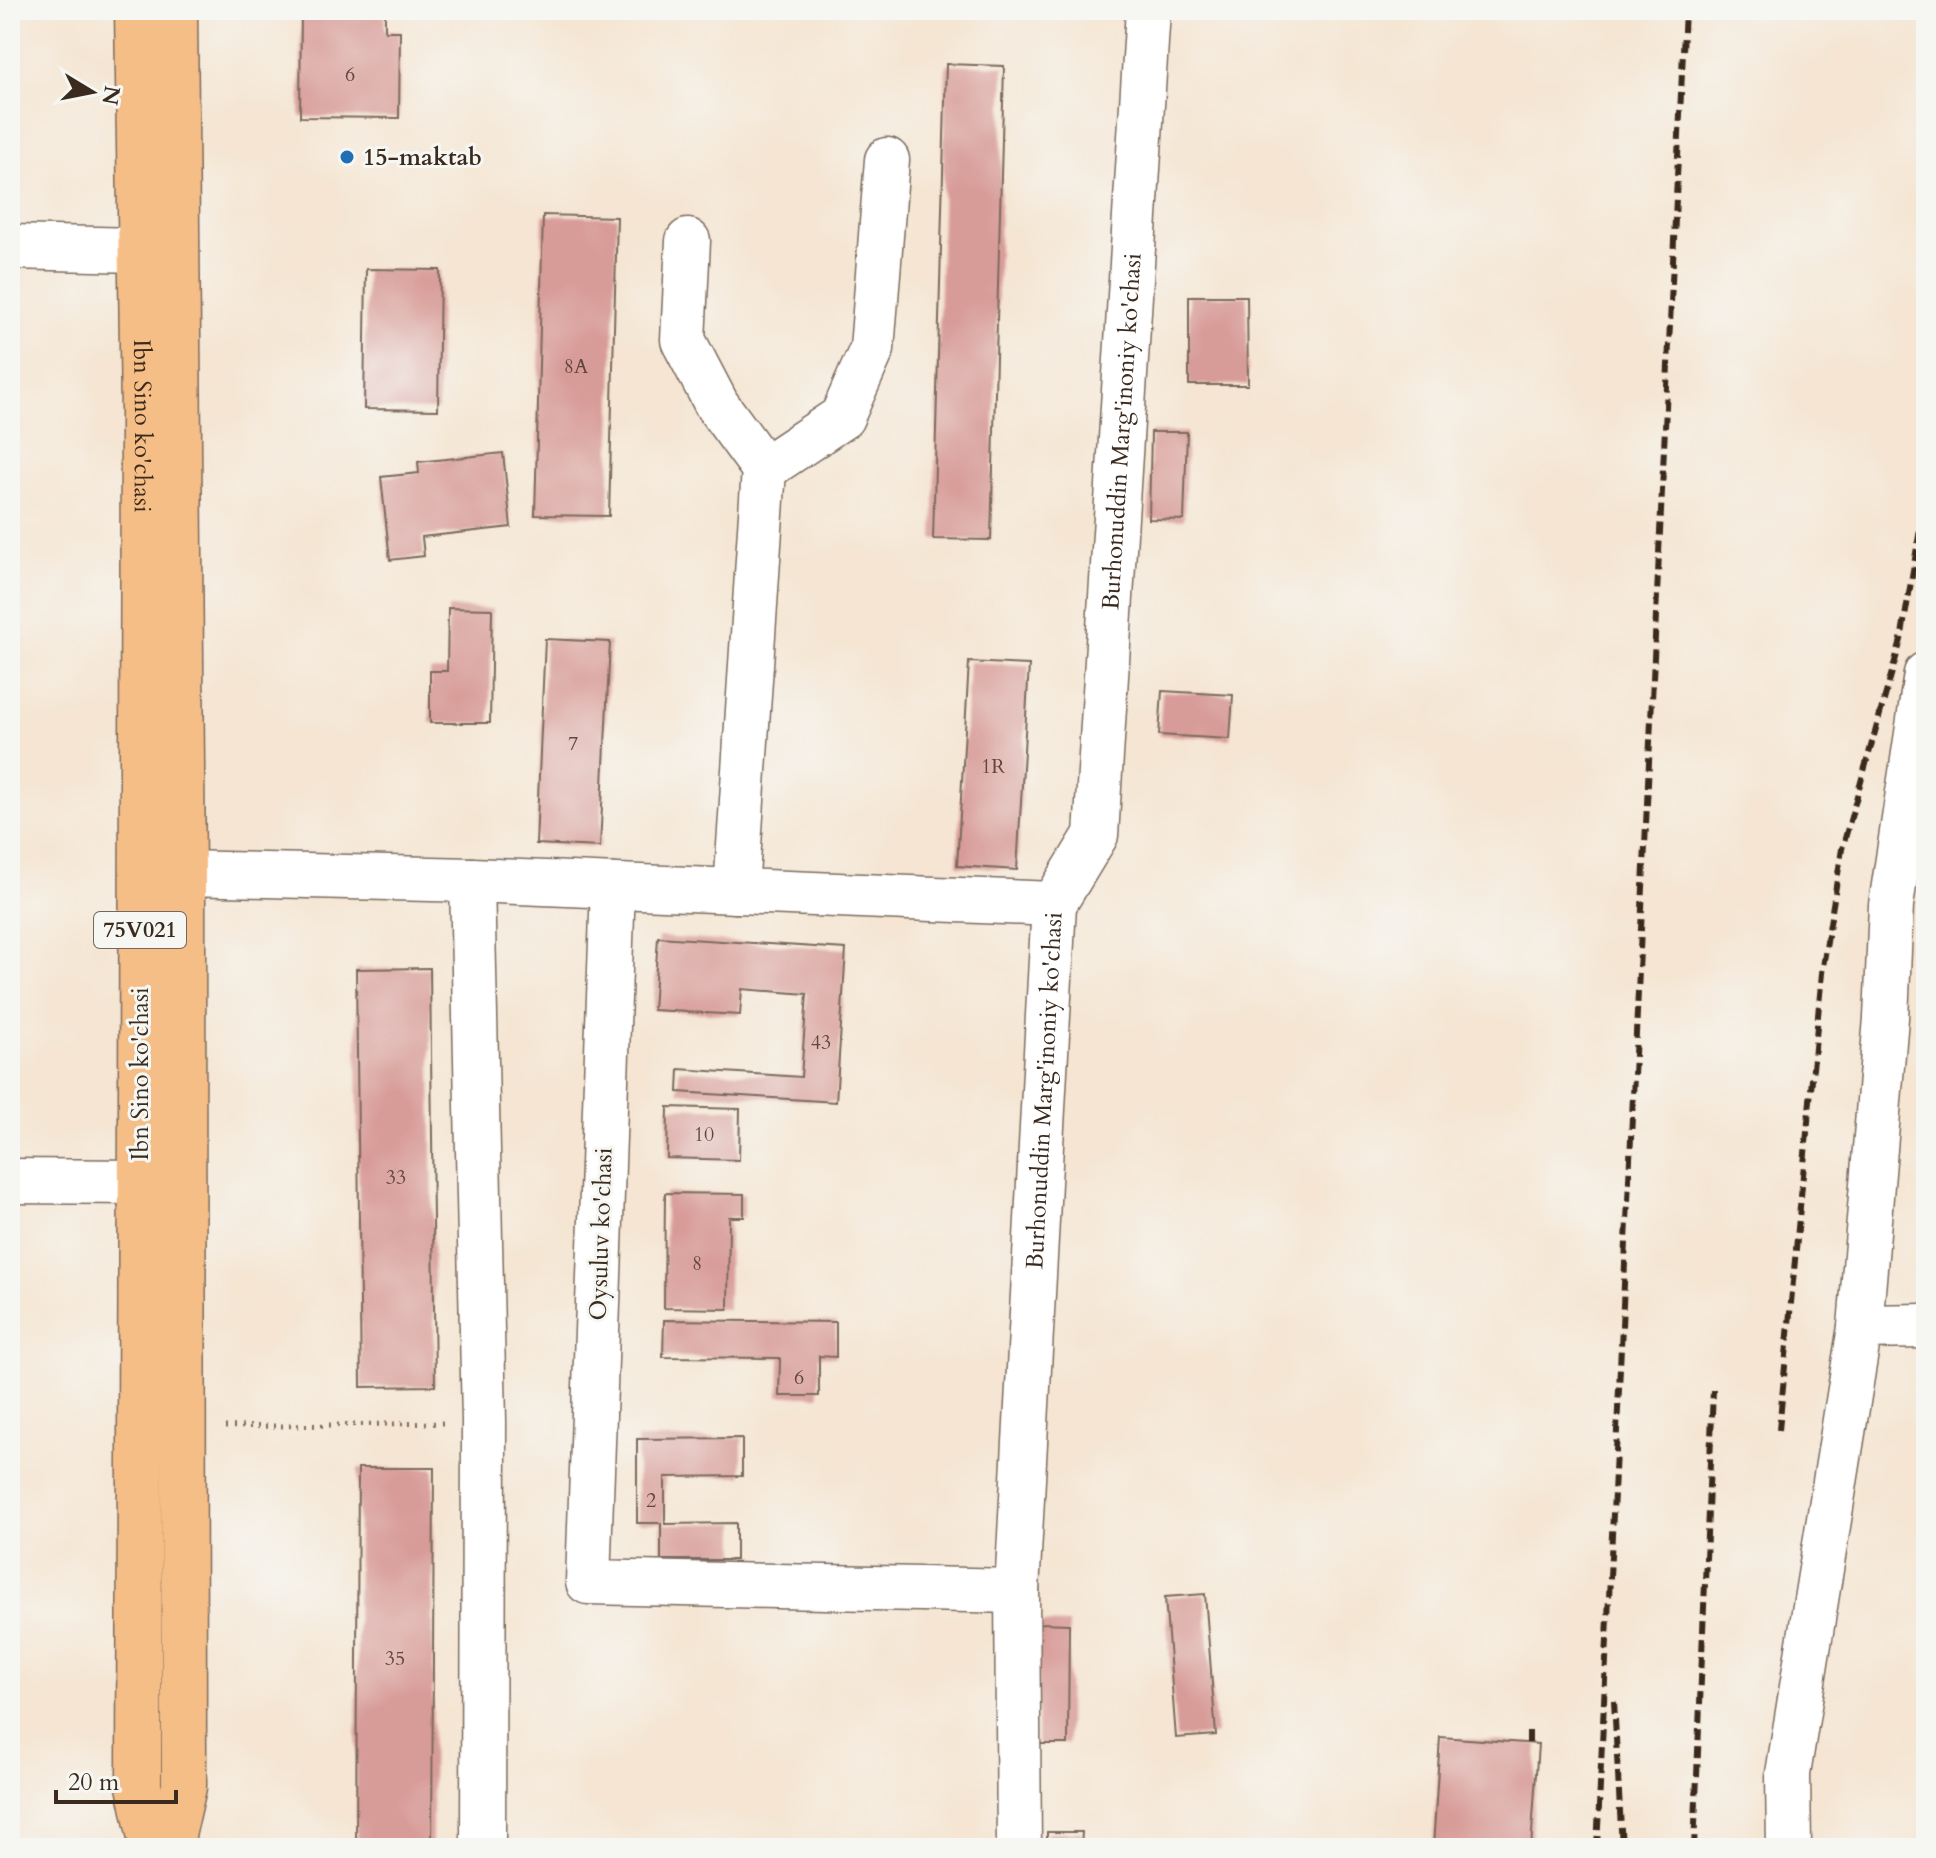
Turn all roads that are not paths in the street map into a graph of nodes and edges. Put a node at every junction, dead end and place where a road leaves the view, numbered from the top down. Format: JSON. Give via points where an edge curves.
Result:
{"nodes":[{"id":1,"x":137,"y":10,"type":"edge"},
{"id":2,"x":175,"y":10,"type":"edge"},
{"id":3,"x":1148,"y":10,"type":"edge"},
{"id":4,"x":887,"y":160,"type":"dead end"},
{"id":5,"x":688,"y":241,"type":"dead end"},
{"id":6,"x":10,"y":247,"type":"edge"},
{"id":7,"x":138,"y":250,"type":"junction"},
{"id":8,"x":764,"y":469,"type":"junction"},
{"id":9,"x":1926,"y":674,"type":"edge"},
{"id":10,"x":183,"y":873,"type":"junction"},
{"id":11,"x":472,"y":880,"type":"junction"},
{"id":12,"x":613,"y":886,"type":"junction"},
{"id":13,"x":736,"y":891,"type":"junction"},
{"id":14,"x":1054,"y":904,"type":"junction"},
{"id":15,"x":10,"y":1181,"type":"edge"},
{"id":16,"x":140,"y":1182,"type":"junction"},
{"id":17,"x":1926,"y":1326,"type":"edge"},
{"id":18,"x":1860,"y":1327,"type":"junction"},
{"id":19,"x":1017,"y":1591,"type":"junction"},
{"id":20,"x":152,"y":1848,"type":"edge"},
{"id":21,"x":170,"y":1848,"type":"edge"},
{"id":22,"x":483,"y":1848,"type":"edge"},
{"id":23,"x":1019,"y":1848,"type":"edge"},
{"id":24,"x":1789,"y":1848,"type":"edge"}],
"edges":[{"from":1,"to":7,"type":"main road","name":"Ibn Sino ko'chasi","number":"75V021"},
{"from":2,"to":10,"type":"main road","name":"Ibn Sino ko'chasi","number":"75V021"},
{"from":3,"to":14,"type":"street","name":"Burhonuddin Marg'inoniy ko'chasi","via":[[1096,835]]},
{"from":4,"to":8,"type":"street","via":[[872,349],[842,417]]},
{"from":5,"to":8,"type":"street","via":[[683,340],[717,405]]},
{"from":6,"to":7,"type":"street"},
{"from":7,"to":16,"type":"main road","name":"Ibn Sino ko'chasi","number":"75V021","via":[[143,413]]},
{"from":8,"to":13,"type":"street"},
{"from":9,"to":18,"type":"street","via":[[1891,905]]},
{"from":10,"to":11,"type":"street"},
{"from":10,"to":21,"type":"main road","name":"Ibn Sino ko'chasi","number":"75V021","via":[[184,1787]]},
{"from":11,"to":12,"type":"street"},
{"from":11,"to":22,"type":"street","via":[[484,1421]]},
{"from":12,"to":13,"type":"street"},
{"from":12,"to":19,"type":"street","name":"Oysuluv ko'chasi","via":[[588,1582]]},
{"from":13,"to":14,"type":"street"},
{"from":14,"to":19,"type":"street","name":"Burhonuddin Marg'inoniy ko'chasi"},
{"from":15,"to":16,"type":"street"},
{"from":16,"to":20,"type":"main road","name":"Ibn Sino ko'chasi","number":"75V021","via":[[139,1786]]},
{"from":17,"to":18,"type":"street"},
{"from":18,"to":24,"type":"street","via":[[1788,1774]]},
{"from":19,"to":23,"type":"street","name":"Burhonuddin Marg'inoniy ko'chasi"}]}
